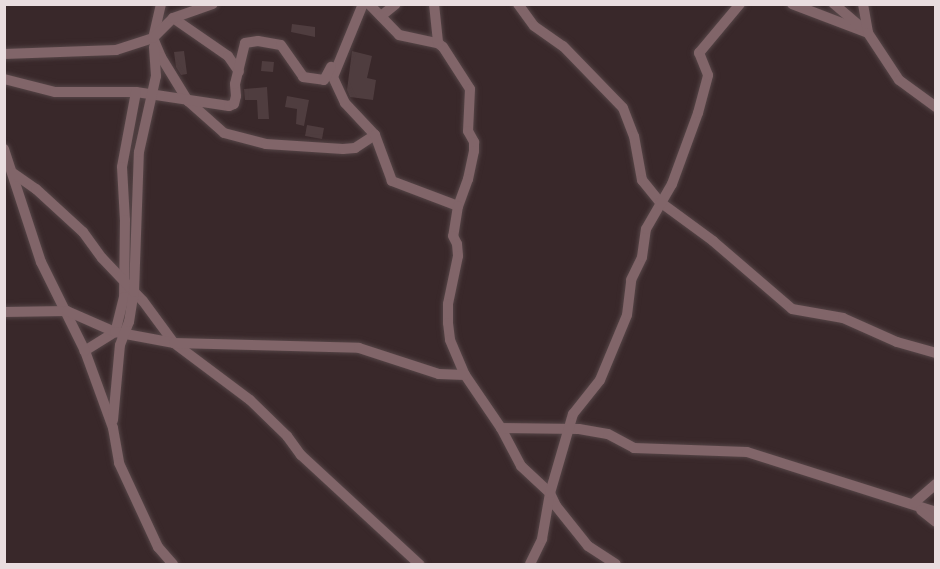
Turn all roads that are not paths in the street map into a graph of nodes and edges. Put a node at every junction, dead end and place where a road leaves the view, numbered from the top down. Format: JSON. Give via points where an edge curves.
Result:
{"nodes":[{"id":1,"x":161,"y":4,"type":"edge"},
{"id":2,"x":213,"y":4,"type":"edge"},
{"id":3,"x":363,"y":4,"type":"edge"},
{"id":4,"x":369,"y":4,"type":"edge"},
{"id":5,"x":396,"y":4,"type":"edge"},
{"id":6,"x":434,"y":4,"type":"edge"},
{"id":7,"x":518,"y":4,"type":"edge"},
{"id":8,"x":740,"y":4,"type":"edge"},
{"id":9,"x":792,"y":4,"type":"edge"},
{"id":10,"x":834,"y":4,"type":"edge"},
{"id":11,"x":862,"y":4,"type":"edge"},
{"id":12,"x":381,"y":16,"type":"junction"},
{"id":13,"x":173,"y":18,"type":"junction"},
{"id":14,"x":868,"y":33,"type":"junction"},
{"id":15,"x":153,"y":38,"type":"junction"},
{"id":16,"x":438,"y":43,"type":"junction"},
{"id":17,"x":4,"y":54,"type":"edge"},
{"id":18,"x":339,"y":57,"type":"junction"},
{"id":19,"x":239,"y":72,"type":"junction"},
{"id":20,"x":4,"y":79,"type":"edge"},
{"id":21,"x":136,"y":92,"type":"junction"},
{"id":22,"x":152,"y":95,"type":"junction"},
{"id":23,"x":188,"y":101,"type":"junction"},
{"id":24,"x":936,"y":107,"type":"edge"},
{"id":25,"x":375,"y":135,"type":"junction"},
{"id":26,"x":4,"y":149,"type":"edge"},
{"id":27,"x":13,"y":173,"type":"junction"},
{"id":28,"x":660,"y":202,"type":"junction"},
{"id":29,"x":458,"y":206,"type":"junction"},
{"id":30,"x":125,"y":284,"type":"junction"},
{"id":31,"x":134,"y":292,"type":"junction"},
{"id":32,"x":67,"y":311,"type":"junction"},
{"id":33,"x":4,"y":312,"type":"edge"},
{"id":34,"x":120,"y":333,"type":"junction"},
{"id":35,"x":174,"y":343,"type":"junction"},
{"id":36,"x":85,"y":351,"type":"junction"},
{"id":37,"x":936,"y":353,"type":"edge"},
{"id":38,"x":465,"y":375,"type":"junction"},
{"id":39,"x":501,"y":428,"type":"junction"},
{"id":40,"x":571,"y":428,"type":"junction"},
{"id":41,"x":112,"y":429,"type":"junction"},
{"id":42,"x":936,"y":484,"type":"edge"},
{"id":43,"x":550,"y":493,"type":"junction"},
{"id":44,"x":914,"y":503,"type":"junction"},
{"id":45,"x":936,"y":505,"type":"edge"},
{"id":46,"x":936,"y":512,"type":"edge"},
{"id":47,"x":936,"y":522,"type":"edge"},
{"id":48,"x":173,"y":564,"type":"edge"},
{"id":49,"x":419,"y":564,"type":"edge"},
{"id":50,"x":530,"y":564,"type":"edge"},
{"id":51,"x":616,"y":564,"type":"edge"}],
"edges":[{"from":1,"to":15,"type":"street"},
{"from":2,"to":13,"type":"street"},
{"from":3,"to":18,"type":"street"},
{"from":4,"to":12,"type":"street"},
{"from":5,"to":12,"type":"street"},
{"from":6,"to":16,"type":"street"},
{"from":7,"to":28,"type":"street","via":[[534,26],[569,51],[623,108],[634,136],[642,180]]},
{"from":8,"to":28,"type":"street","via":[[699,53],[708,75],[672,184]]},
{"from":9,"to":14,"type":"street"},
{"from":10,"to":14,"type":"street"},
{"from":11,"to":14,"type":"street"},
{"from":12,"to":16,"type":"street","via":[[399,35]]},
{"from":13,"to":15,"type":"street"},
{"from":13,"to":19,"type":"street","via":[[228,56]]},
{"from":14,"to":24,"type":"street","via":[[899,80]]},
{"from":15,"to":17,"type":"street","via":[[100,52]]},
{"from":15,"to":22,"type":"street","via":[[156,76]]},
{"from":15,"to":23,"type":"street"},
{"from":16,"to":29,"type":"street","via":[[449,52],[470,89],[468,131],[474,151]]},
{"from":18,"to":19,"type":"street","via":[[324,81],[319,81],[298,73],[280,45],[258,41],[245,43]]},
{"from":18,"to":25,"type":"street","via":[[333,77],[339,93]]},
{"from":19,"to":23,"type":"street","via":[[234,104]]},
{"from":20,"to":21,"type":"street","via":[[55,92]]},
{"from":21,"to":22,"type":"street"},
{"from":21,"to":30,"type":"street","via":[[122,167]]},
{"from":22,"to":23,"type":"street"},
{"from":22,"to":31,"type":"street","via":[[139,152]]},
{"from":23,"to":25,"type":"street","via":[[224,133],[266,144],[355,148]]},
{"from":25,"to":29,"type":"street","via":[[392,181]]},
{"from":26,"to":27,"type":"street"},
{"from":27,"to":30,"type":"street","via":[[83,232]]},
{"from":27,"to":32,"type":"street","via":[[41,262],[53,292]]},
{"from":28,"to":37,"type":"street","via":[[713,241],[792,309],[843,318],[878,335]]},
{"from":28,"to":40,"type":"street","via":[[646,229],[642,257],[631,280],[627,315],[600,380],[573,414]]},
{"from":29,"to":38,"type":"street","via":[[453,237],[458,256],[448,316],[450,340]]},
{"from":30,"to":31,"type":"street"},
{"from":30,"to":34,"type":"street"},
{"from":31,"to":34,"type":"street"},
{"from":31,"to":35,"type":"street"},
{"from":32,"to":33,"type":"street"},
{"from":32,"to":34,"type":"street"},
{"from":32,"to":36,"type":"street"},
{"from":34,"to":35,"type":"street"},
{"from":34,"to":36,"type":"street"},
{"from":34,"to":41,"type":"street"},
{"from":35,"to":38,"type":"street","via":[[359,348],[439,374]]},
{"from":35,"to":49,"type":"street","via":[[250,400],[301,455]]},
{"from":36,"to":41,"type":"street"},
{"from":38,"to":39,"type":"street"},
{"from":39,"to":40,"type":"street"},
{"from":39,"to":43,"type":"street","via":[[521,466]]},
{"from":40,"to":43,"type":"street"},
{"from":40,"to":44,"type":"street","via":[[608,434],[634,448],[747,452]]},
{"from":41,"to":48,"type":"street","via":[[119,463],[139,511],[158,547]]},
{"from":42,"to":44,"type":"street"},
{"from":43,"to":50,"type":"street","via":[[542,538]]},
{"from":43,"to":51,"type":"street","via":[[588,546]]},
{"from":44,"to":45,"type":"street"},
{"from":44,"to":46,"type":"street"},
{"from":44,"to":47,"type":"street"}]}
